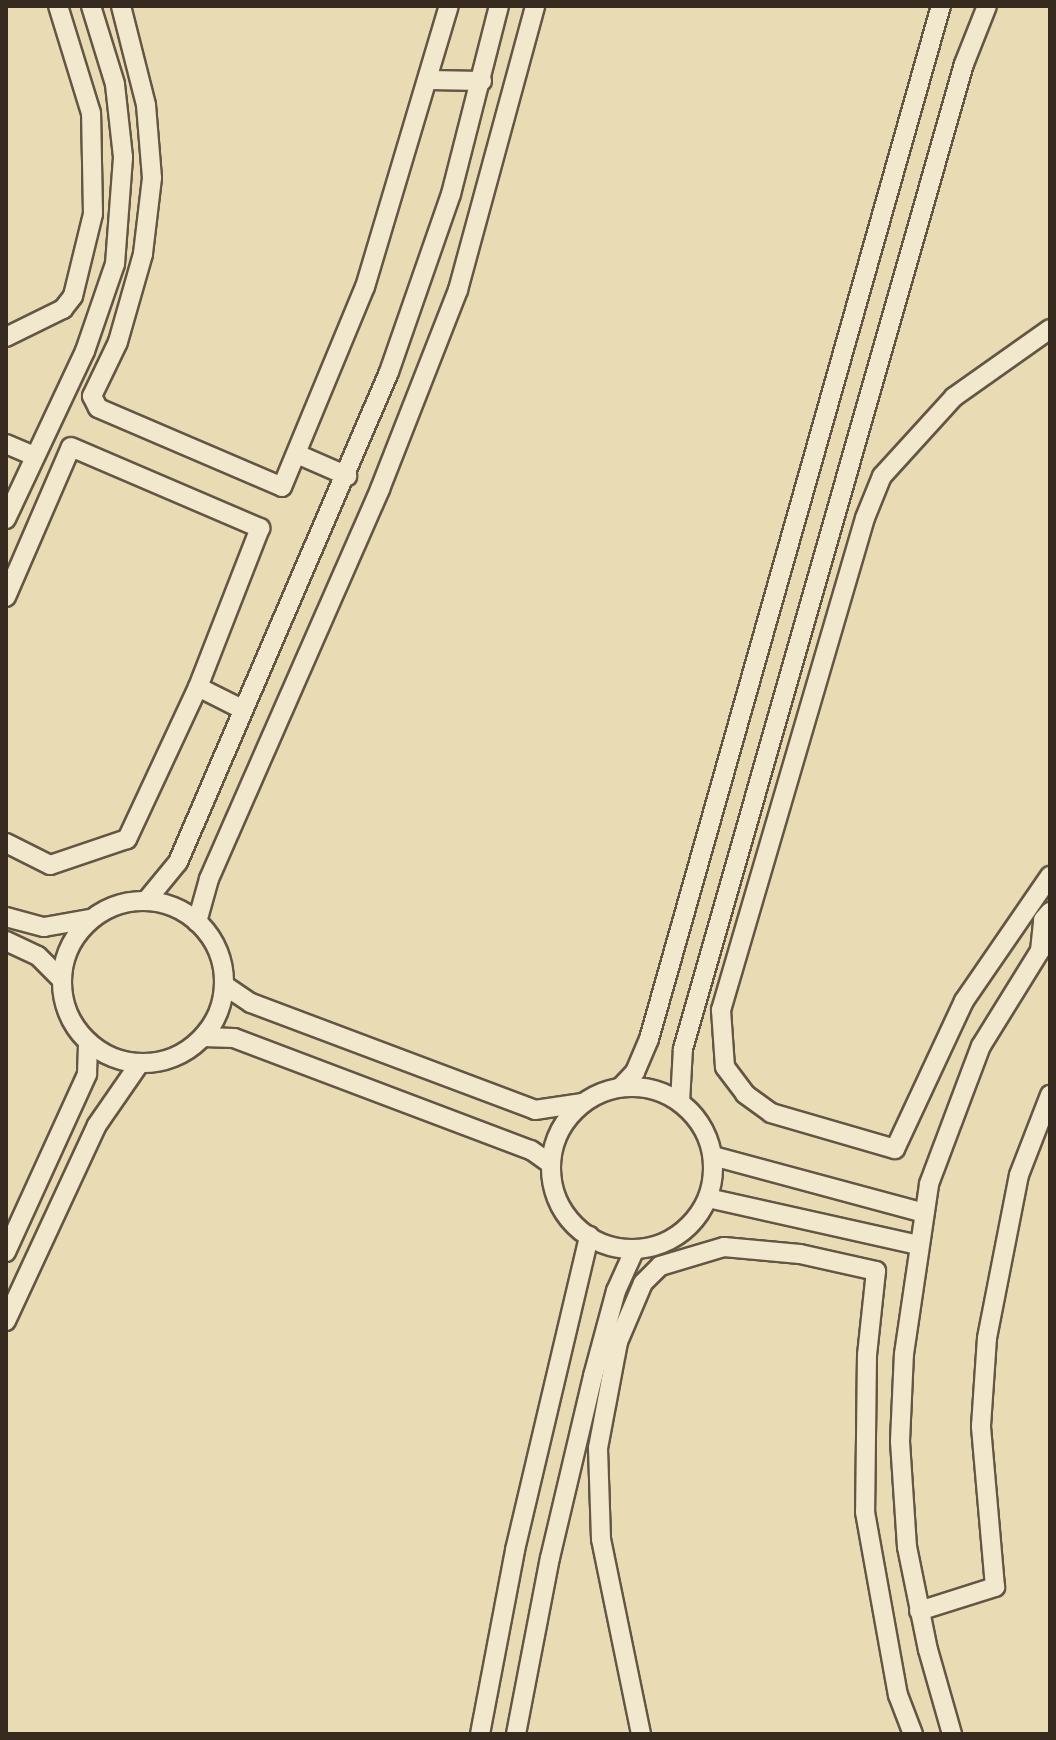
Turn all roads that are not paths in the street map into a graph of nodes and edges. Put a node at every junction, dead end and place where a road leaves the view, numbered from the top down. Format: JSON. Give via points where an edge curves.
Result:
{"nodes":[{"id":1,"x":58,"y":6,"type":"edge"},
{"id":2,"x":91,"y":6,"type":"edge"},
{"id":3,"x":121,"y":6,"type":"edge"},
{"id":4,"x":449,"y":6,"type":"edge"},
{"id":5,"x":499,"y":6,"type":"edge"},
{"id":6,"x":535,"y":6,"type":"edge"},
{"id":7,"x":941,"y":6,"type":"edge"},
{"id":8,"x":987,"y":6,"type":"edge"},
{"id":9,"x":430,"y":80,"type":"junction"},
{"id":10,"x":482,"y":81,"type":"junction"},
{"id":11,"x":86,"y":256,"type":"junction"},
{"id":12,"x":115,"y":264,"type":"junction"},
{"id":13,"x":1050,"y":329,"type":"edge"},
{"id":14,"x":6,"y":337,"type":"edge"},
{"id":15,"x":6,"y":444,"type":"edge"},
{"id":16,"x":297,"y":454,"type":"junction"},
{"id":17,"x":34,"y":456,"type":"junction"},
{"id":18,"x":347,"y":476,"type":"junction"},
{"id":19,"x":6,"y":519,"type":"edge"},
{"id":20,"x":6,"y":597,"type":"edge"},
{"id":21,"x":198,"y":687,"type":"junction"},
{"id":22,"x":244,"y":710,"type":"junction"},
{"id":23,"x":6,"y":843,"type":"edge"},
{"id":24,"x":1050,"y":876,"type":"edge"},
{"id":25,"x":146,"y":901,"type":"junction"},
{"id":26,"x":6,"y":917,"type":"edge"},
{"id":27,"x":92,"y":918,"type":"junction"},
{"id":28,"x":1048,"y":919,"type":"edge"},
{"id":29,"x":197,"y":922,"type":"junction"},
{"id":30,"x":6,"y":941,"type":"edge"},
{"id":31,"x":1045,"y":954,"type":"edge"},
{"id":32,"x":61,"y":979,"type":"junction"},
{"id":33,"x":224,"y":985,"type":"junction"},
{"id":34,"x":203,"y":1037,"type":"junction"},
{"id":35,"x":88,"y":1042,"type":"junction"},
{"id":36,"x":140,"y":1063,"type":"junction"},
{"id":37,"x":621,"y":1087,"type":"junction"},
{"id":38,"x":1050,"y":1095,"type":"edge"},
{"id":39,"x":680,"y":1102,"type":"junction"},
{"id":40,"x":582,"y":1103,"type":"junction"},
{"id":41,"x":713,"y":1156,"type":"junction"},
{"id":42,"x":551,"y":1164,"type":"junction"},
{"id":43,"x":708,"y":1198,"type":"junction"},
{"id":44,"x":924,"y":1213,"type":"junction"},
{"id":45,"x":589,"y":1236,"type":"junction"},
{"id":46,"x":919,"y":1245,"type":"junction"},
{"id":47,"x":635,"y":1249,"type":"junction"},
{"id":48,"x":6,"y":1252,"type":"edge"},
{"id":49,"x":6,"y":1321,"type":"edge"},
{"id":50,"x":919,"y":1611,"type":"junction"},
{"id":51,"x":480,"y":1734,"type":"edge"},
{"id":52,"x":516,"y":1734,"type":"edge"},
{"id":53,"x":641,"y":1734,"type":"edge"},
{"id":54,"x":913,"y":1734,"type":"edge"},
{"id":55,"x":952,"y":1734,"type":"edge"}],
"edges":[{"from":1,"to":11,"type":"lane","via":[[91,113],[93,214]]},
{"from":2,"to":12,"type":"lane","via":[[115,84],[123,157]]},
{"from":3,"to":16,"type":"lane","via":[[146,105],[152,178],[143,254],[118,342],[92,396],[98,408],[282,487]]},
{"from":4,"to":9,"type":"lane"},
{"from":5,"to":10,"type":"lane"},
{"from":6,"to":29,"type":"lane","via":[[485,204],[448,318],[380,489],[209,879]]},
{"from":7,"to":37,"type":"lane","via":[[649,1039],[635,1072]]},
{"from":8,"to":39,"type":"lane","via":[[964,64],[683,1049]]},
{"from":9,"to":10,"type":"lane"},
{"from":9,"to":16,"type":"lane","via":[[365,287]]},
{"from":10,"to":18,"type":"lane","via":[[424,279]]},
{"from":11,"to":12,"type":"lane"},
{"from":11,"to":14,"type":"lane","via":[[63,309]]},
{"from":12,"to":17,"type":"lane","via":[[85,351]]},
{"from":13,"to":24,"type":"lane","via":[[954,397],[912,439],[877,488],[721,1010],[725,1067],[745,1094],[771,1113],[895,1149],[964,1001]]},
{"from":15,"to":17,"type":"lane"},
{"from":16,"to":18,"type":"lane"},
{"from":17,"to":19,"type":"lane"},
{"from":18,"to":22,"type":"lane"},
{"from":20,"to":21,"type":"lane","via":[[71,447],[260,528]]},
{"from":21,"to":22,"type":"lane"},
{"from":21,"to":23,"type":"lane","via":[[127,839],[50,865]]},
{"from":22,"to":25,"type":"lane","via":[[178,862]]},
{"from":25,"to":27,"type":"lane","via":[[117,905]]},
{"from":25,"to":29,"type":"lane","via":[[173,907]]},
{"from":26,"to":27,"type":"lane","via":[[44,927]]},
{"from":27,"to":32,"type":"lane","via":[[67,951]]},
{"from":28,"to":31,"type":"lane"},
{"from":29,"to":33,"type":"lane","via":[[215,944]]},
{"from":30,"to":32,"type":"lane","via":[[38,956]]},
{"from":31,"to":44,"type":"lane","via":[[981,1046],[929,1184]]},
{"from":32,"to":35,"type":"lane","via":[[65,1007]]},
{"from":33,"to":34,"type":"lane","via":[[218,1013]]},
{"from":33,"to":40,"type":"lane","via":[[251,1003],[535,1110]]},
{"from":34,"to":36,"type":"lane","via":[[181,1054]]},
{"from":34,"to":42,"type":"lane","via":[[249,1043],[531,1150]]},
{"from":35,"to":36,"type":"lane","via":[[112,1057]]},
{"from":35,"to":48,"type":"lane","via":[[87,1074]]},
{"from":36,"to":49,"type":"lane","via":[[97,1125]]},
{"from":37,"to":39,"type":"lane","via":[[650,1088]]},
{"from":37,"to":40,"type":"lane"},
{"from":38,"to":50,"type":"lane","via":[[1019,1175],[987,1338],[981,1426],[995,1587]]},
{"from":39,"to":41,"type":"lane","via":[[705,1130]]},
{"from":40,"to":42,"type":"lane","via":[[557,1137]]},
{"from":41,"to":43,"type":"lane"},
{"from":41,"to":44,"type":"lane"},
{"from":42,"to":45,"type":"lane","via":[[560,1205]]},
{"from":43,"to":46,"type":"lane"},
{"from":43,"to":47,"type":"lane","via":[[683,1232]]},
{"from":44,"to":46,"type":"lane"},
{"from":45,"to":47,"type":"lane"},
{"from":45,"to":51,"type":"lane","via":[[515,1550]]},
{"from":46,"to":50,"type":"lane","via":[[904,1354],[900,1441],[904,1521]]},
{"from":47,"to":52,"type":"lane","via":[[616,1291],[590,1390]]},
{"from":50,"to":55,"type":"lane"},
{"from":53,"to":54,"type":"lane","via":[[601,1539],[598,1448],[618,1342],[643,1283],[660,1266],[724,1247],[800,1254],[876,1271],[868,1342],[865,1512],[898,1695]]}]}
